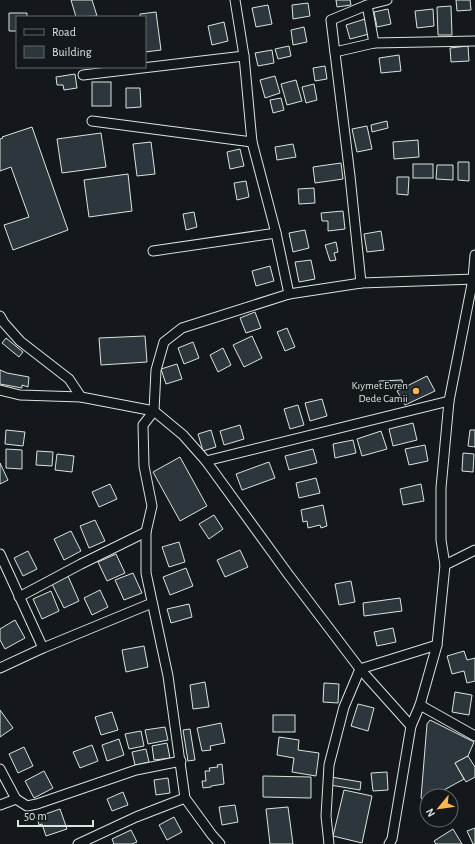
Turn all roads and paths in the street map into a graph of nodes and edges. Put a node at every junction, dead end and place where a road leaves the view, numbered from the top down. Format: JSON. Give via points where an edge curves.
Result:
{"nodes":[{"id":1,"x":235,"y":0,"type":"edge"},
{"id":2,"x":387,"y":0,"type":"edge"},
{"id":3,"x":367,"y":5,"type":"junction"},
{"id":4,"x":475,"y":41,"type":"edge"},
{"id":5,"x":374,"y":43,"type":"junction"},
{"id":6,"x":335,"y":52,"type":"junction"},
{"id":7,"x":244,"y":56,"type":"junction"},
{"id":8,"x":142,"y":68,"type":"edge"},
{"id":9,"x":146,"y":68,"type":"edge"},
{"id":10,"x":83,"y":75,"type":"dead end"},
{"id":11,"x":92,"y":121,"type":"dead end"},
{"id":12,"x":252,"y":142,"type":"junction"},
{"id":13,"x":276,"y":233,"type":"junction"},
{"id":14,"x":153,"y":251,"type":"dead end"},
{"id":15,"x":475,"y":255,"type":"edge"},
{"id":16,"x":474,"y":279,"type":"edge"},
{"id":17,"x":361,"y":283,"type":"junction"},
{"id":18,"x":289,"y":294,"type":"junction"},
{"id":19,"x":0,"y":316,"type":"edge"},
{"id":20,"x":0,"y":390,"type":"edge"},
{"id":21,"x":81,"y":397,"type":"junction"},
{"id":22,"x":449,"y":401,"type":"junction"},
{"id":23,"x":154,"y":411,"type":"junction"},
{"id":24,"x":206,"y":461,"type":"junction"},
{"id":25,"x":146,"y":532,"type":"junction"},
{"id":26,"x":475,"y":550,"type":"edge"},
{"id":27,"x":0,"y":554,"type":"edge"},
{"id":28,"x":445,"y":565,"type":"junction"},
{"id":29,"x":19,"y":597,"type":"junction"},
{"id":30,"x":152,"y":603,"type":"junction"},
{"id":31,"x":437,"y":645,"type":"junction"},
{"id":32,"x":42,"y":648,"type":"junction"},
{"id":33,"x":0,"y":668,"type":"edge"},
{"id":34,"x":360,"y":669,"type":"junction"},
{"id":35,"x":420,"y":705,"type":"junction"},
{"id":36,"x":411,"y":726,"type":"junction"},
{"id":37,"x":475,"y":736,"type":"edge"},
{"id":38,"x":181,"y":761,"type":"junction"},
{"id":39,"x":0,"y":769,"type":"edge"},
{"id":40,"x":185,"y":798,"type":"junction"},
{"id":41,"x":16,"y":799,"type":"junction"},
{"id":42,"x":0,"y":805,"type":"edge"},
{"id":43,"x":78,"y":844,"type":"edge"},
{"id":44,"x":220,"y":844,"type":"edge"},
{"id":45,"x":329,"y":844,"type":"edge"},
{"id":46,"x":389,"y":844,"type":"edge"}],
"edges":[{"from":1,"to":7,"type":"street"},
{"from":2,"to":3,"type":"street"},
{"from":3,"to":5,"type":"street"},
{"from":3,"to":6,"type":"street","via":[[331,20]]},
{"from":4,"to":5,"type":"street"},
{"from":5,"to":6,"type":"street"},
{"from":6,"to":17,"type":"street"},
{"from":7,"to":9,"type":"street"},
{"from":7,"to":12,"type":"street"},
{"from":8,"to":10,"type":"street"},
{"from":11,"to":12,"type":"street"},
{"from":12,"to":13,"type":"street"},
{"from":13,"to":14,"type":"street"},
{"from":13,"to":18,"type":"street"},
{"from":15,"to":16,"type":"street"},
{"from":16,"to":17,"type":"street"},
{"from":16,"to":22,"type":"street"},
{"from":17,"to":18,"type":"street"},
{"from":18,"to":23,"type":"street","via":[[182,328],[164,342],[156,370]]},
{"from":19,"to":21,"type":"street","via":[[20,341],[69,379]]},
{"from":20,"to":21,"type":"street","via":[[20,395]]},
{"from":21,"to":23,"type":"street"},
{"from":22,"to":24,"type":"street"},
{"from":22,"to":28,"type":"street","via":[[440,488],[441,540]]},
{"from":23,"to":24,"type":"street","via":[[183,435]]},
{"from":23,"to":25,"type":"street","via":[[143,425],[144,466],[152,506]]},
{"from":24,"to":34,"type":"street"},
{"from":25,"to":29,"type":"street"},
{"from":25,"to":30,"type":"street","via":[[146,573]]},
{"from":26,"to":28,"type":"street"},
{"from":27,"to":29,"type":"street"},
{"from":28,"to":31,"type":"street"},
{"from":29,"to":32,"type":"street"},
{"from":30,"to":32,"type":"street"},
{"from":30,"to":38,"type":"street","via":[[168,676]]},
{"from":31,"to":34,"type":"street"},
{"from":31,"to":35,"type":"street"},
{"from":32,"to":33,"type":"street"},
{"from":34,"to":36,"type":"street"},
{"from":34,"to":45,"type":"street","via":[[344,707],[329,766],[326,816]]},
{"from":35,"to":36,"type":"street"},
{"from":35,"to":37,"type":"street"},
{"from":36,"to":46,"type":"street","via":[[392,839]]},
{"from":38,"to":40,"type":"street"},
{"from":38,"to":41,"type":"street","via":[[136,770],[37,804],[27,806]]},
{"from":39,"to":41,"type":"street"},
{"from":40,"to":43,"type":"street"},
{"from":40,"to":44,"type":"street"},
{"from":41,"to":42,"type":"street"}]}
